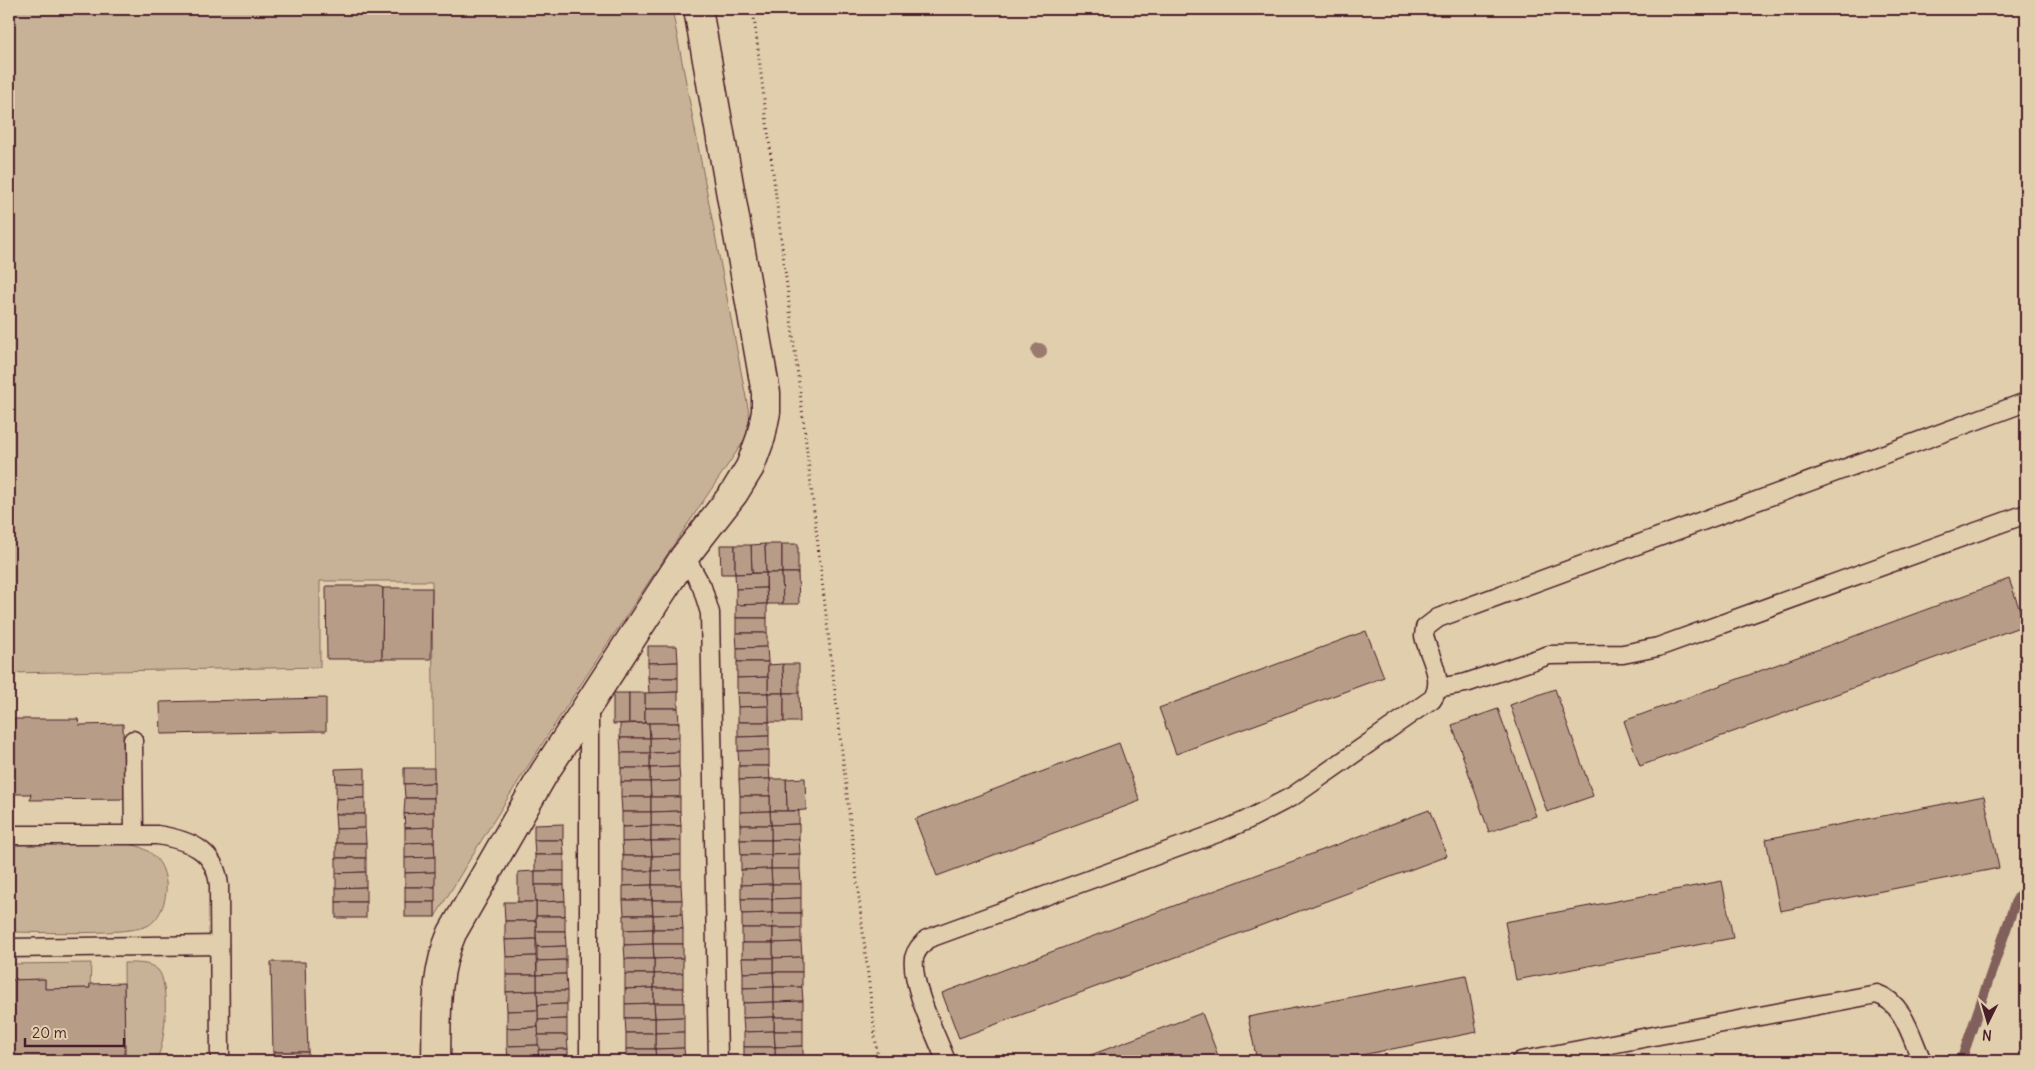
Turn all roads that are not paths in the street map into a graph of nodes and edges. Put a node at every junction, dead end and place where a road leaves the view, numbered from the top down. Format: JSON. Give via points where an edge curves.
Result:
{"nodes":[{"id":1,"x":698,"y":9,"type":"edge"},
{"id":2,"x":2026,"y":402,"type":"edge"},
{"id":3,"x":2026,"y":514,"type":"edge"},
{"id":4,"x":686,"y":556,"type":"junction"},
{"id":5,"x":1437,"y":688,"type":"junction"},
{"id":6,"x":589,"y":704,"type":"junction"},
{"id":7,"x":133,"y":740,"type":"dead end"},
{"id":8,"x":9,"y":835,"type":"edge"},
{"id":9,"x":134,"y":835,"type":"junction"},
{"id":10,"x":220,"y":945,"type":"junction"},
{"id":11,"x":9,"y":948,"type":"edge"},
{"id":12,"x":220,"y":1061,"type":"edge"},
{"id":13,"x":436,"y":1061,"type":"edge"},
{"id":14,"x":589,"y":1061,"type":"edge"},
{"id":15,"x":718,"y":1061,"type":"edge"},
{"id":16,"x":946,"y":1061,"type":"edge"},
{"id":17,"x":1521,"y":1061,"type":"edge"},
{"id":18,"x":1922,"y":1061,"type":"edge"}],
"edges":[{"from":1,"to":4,"type":"street","via":[[766,393],[766,412],[750,467]]},
{"from":2,"to":5,"type":"lane","via":[[1438,618],[1425,628],[1424,636]]},
{"from":3,"to":5,"type":"lane","via":[[1658,647],[1623,654],[1549,655],[1466,683]]},
{"from":4,"to":6,"type":"street"},
{"from":4,"to":15,"type":"lane","via":[[702,587],[710,613]]},
{"from":5,"to":16,"type":"lane","via":[[1432,699],[1293,796],[1245,821],[927,939],[916,953],[915,973]]},
{"from":6,"to":13,"type":"street","via":[[544,773],[452,933],[438,977]]},
{"from":6,"to":14,"type":"lane"},
{"from":7,"to":9,"type":"lane"},
{"from":8,"to":9,"type":"lane"},
{"from":9,"to":10,"type":"lane","via":[[176,838],[191,844],[214,864],[219,886]]},
{"from":10,"to":11,"type":"lane"},
{"from":10,"to":12,"type":"lane"},
{"from":17,"to":18,"type":"lane","via":[[1877,994],[1893,1001]]}]}
